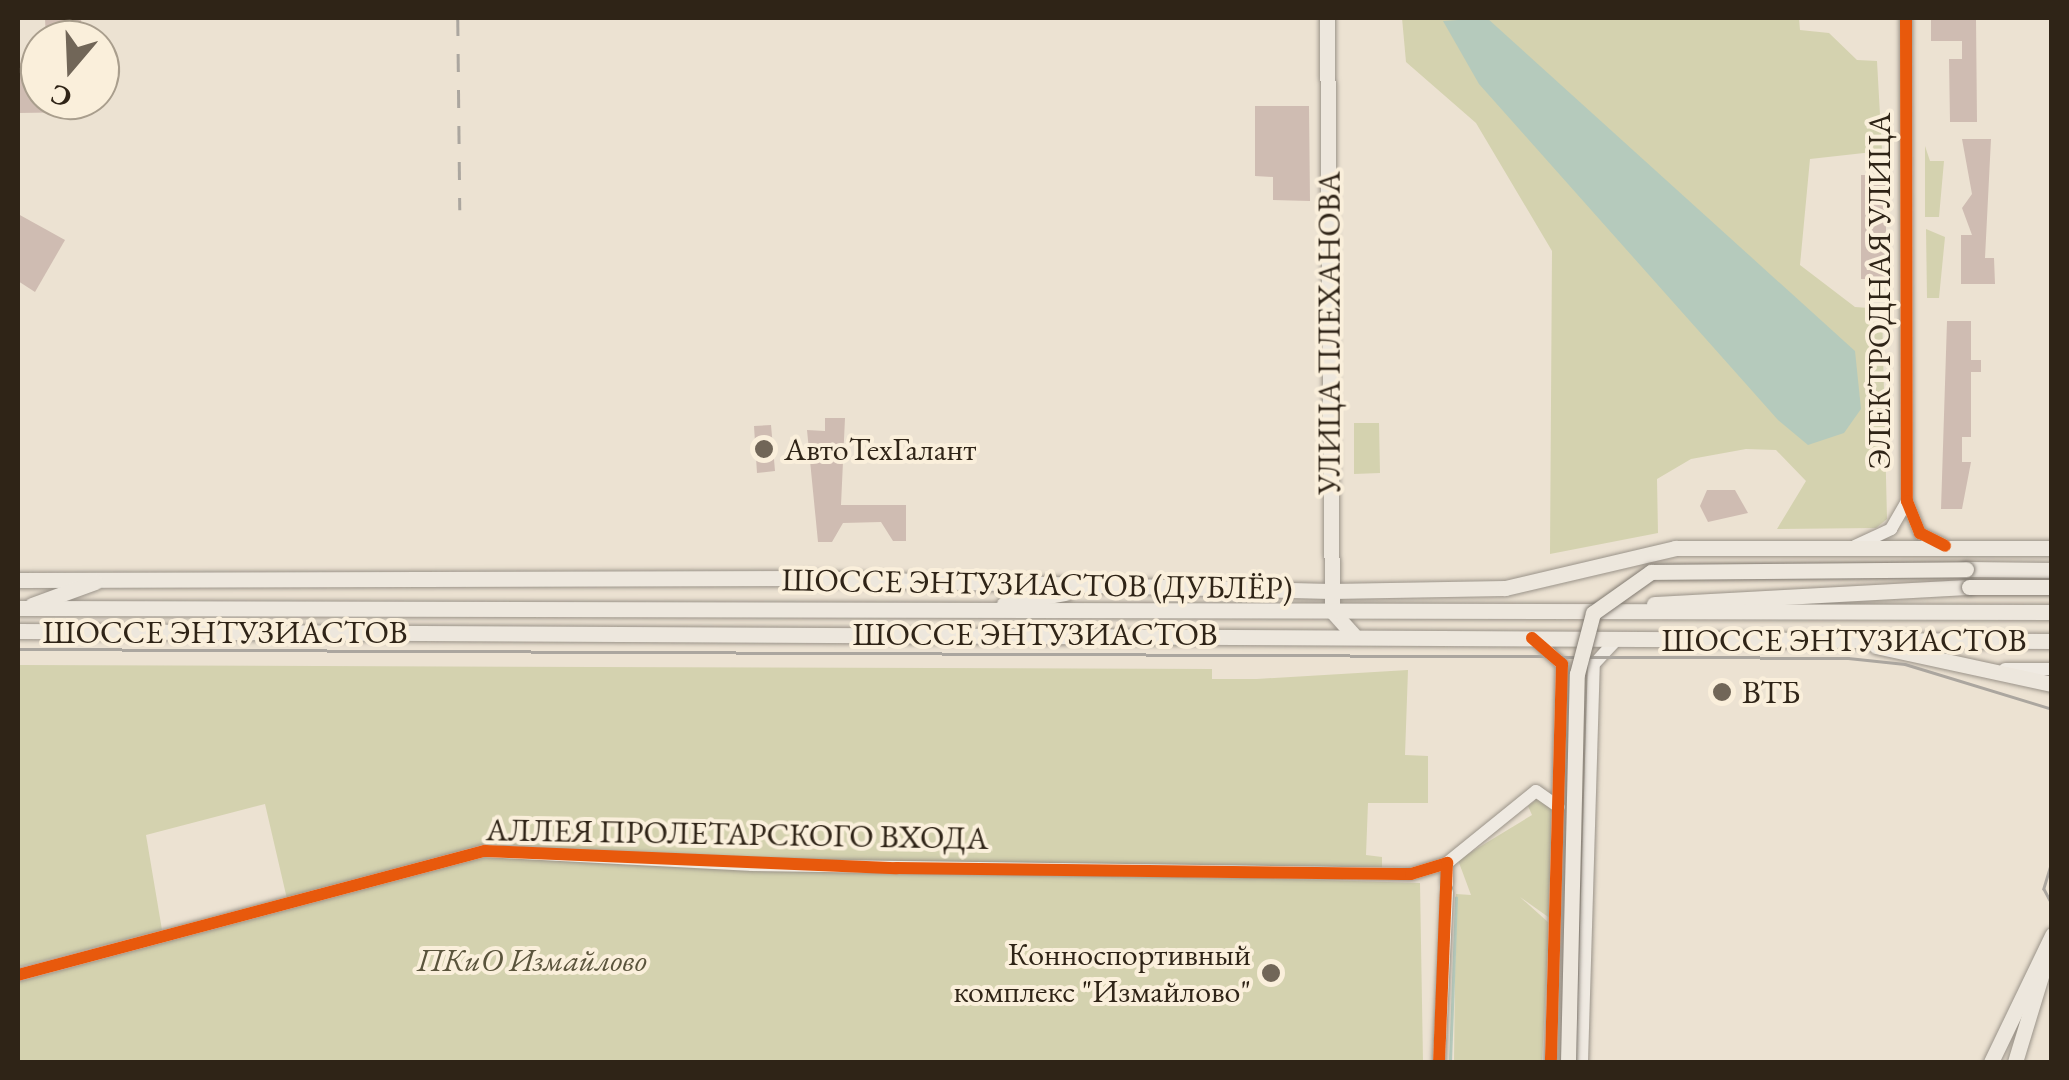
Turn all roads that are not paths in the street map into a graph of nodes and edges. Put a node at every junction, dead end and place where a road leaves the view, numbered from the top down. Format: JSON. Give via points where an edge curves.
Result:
{"nodes":[{"id":1,"x":1327,"y":18,"type":"edge"},
{"id":2,"x":1906,"y":18,"type":"edge"},
{"id":3,"x":1907,"y":500,"type":"junction"},
{"id":4,"x":1855,"y":546,"type":"junction"},
{"id":5,"x":1945,"y":546,"type":"junction"},
{"id":6,"x":2052,"y":548,"type":"edge"},
{"id":7,"x":1330,"y":566,"type":"junction"},
{"id":8,"x":2052,"y":570,"type":"edge"},
{"id":9,"x":114,"y":577,"type":"junction"},
{"id":10,"x":18,"y":580,"type":"edge"},
{"id":11,"x":1098,"y":586,"type":"junction"},
{"id":12,"x":2052,"y":587,"type":"edge"},
{"id":13,"x":1304,"y":590,"type":"junction"},
{"id":14,"x":1370,"y":590,"type":"junction"},
{"id":15,"x":1332,"y":591,"type":"junction"},
{"id":16,"x":20,"y":608,"type":"edge"},
{"id":17,"x":974,"y":610,"type":"junction"},
{"id":18,"x":1332,"y":611,"type":"junction"},
{"id":19,"x":1604,"y":612,"type":"junction"},
{"id":20,"x":2052,"y":612,"type":"edge"},
{"id":21,"x":18,"y":631,"type":"edge"},
{"id":22,"x":1357,"y":635,"type":"junction"},
{"id":23,"x":1532,"y":638,"type":"junction"},
{"id":24,"x":1618,"y":638,"type":"junction"},
{"id":25,"x":1840,"y":639,"type":"junction"},
{"id":26,"x":2052,"y":641,"type":"edge"},
{"id":27,"x":2003,"y":669,"type":"junction"},
{"id":28,"x":2052,"y":669,"type":"edge"},
{"id":29,"x":2052,"y":684,"type":"edge"},
{"id":30,"x":1559,"y":807,"type":"junction"},
{"id":31,"x":1447,"y":862,"type":"junction"},
{"id":32,"x":2052,"y":935,"type":"edge"},
{"id":33,"x":2052,"y":943,"type":"edge"},
{"id":34,"x":1554,"y":972,"type":"junction"},
{"id":35,"x":1585,"y":974,"type":"junction"},
{"id":36,"x":18,"y":975,"type":"edge"},
{"id":37,"x":1439,"y":1062,"type":"edge"},
{"id":38,"x":1551,"y":1062,"type":"edge"},
{"id":39,"x":1568,"y":1062,"type":"edge"},
{"id":40,"x":1582,"y":1062,"type":"edge"},
{"id":41,"x":1991,"y":1062,"type":"edge"},
{"id":42,"x":2015,"y":1062,"type":"edge"}],
"edges":[{"from":1,"to":7,"type":"main road","name":"УЛИЦА ПЛЕХАНОВА"},
{"from":2,"to":3,"type":"street","name":"ЭЛЕКТРОДНАЯ УЛИЦА"},
{"from":3,"to":4,"type":"street","name":"ЭЛЕКТРОДНАЯ УЛИЦА","via":[[1891,529]]},
{"from":3,"to":5,"type":"street","name":"ЭЛЕКТРОДНАЯ УЛИЦА","via":[[1920,534]]},
{"from":4,"to":5,"type":"main road","name":"ШОССЕ ЭНТУЗИАСТОВ (ДУБЛЁР)"},
{"from":4,"to":14,"type":"main road","name":"ШОССЕ ЭНТУЗИАСТОВ (ДУБЛЁР)","via":[[1675,548],[1505,588]]},
{"from":5,"to":6,"type":"main road","name":"ШОССЕ ЭНТУЗИАСТОВ (ДУБЛЁР)"},
{"from":7,"to":13,"type":"main road"},
{"from":7,"to":14,"type":"main road"},
{"from":7,"to":15,"type":"main road","name":"УЛИЦА ПЛЕХАНОВА"},
{"from":8,"to":39,"type":"main road","bridge":true,"via":[[1652,572],[1593,613],[1577,674]]},
{"from":9,"to":10,"type":"main road","name":"ШОССЕ ЭНТУЗИАСТОВ (ДУБЛЁР)"},
{"from":9,"to":11,"type":"main road","name":"ШОССЕ ЭНТУЗИАСТОВ (ДУБЛЁР)"},
{"from":9,"to":16,"type":"main road"},
{"from":11,"to":13,"type":"main road","name":"ШОССЕ ЭНТУЗИАСТОВ (ДУБЛЁР)"},
{"from":11,"to":17,"type":"main road"},
{"from":12,"to":19,"type":"main road","bridge":true,"via":[[1858,587]]},
{"from":13,"to":15,"type":"main road","name":"ШОССЕ ЭНТУЗИАСТОВ (ДУБЛЁР)"},
{"from":13,"to":18,"type":"main road"},
{"from":14,"to":15,"type":"main road","name":"ШОССЕ ЭНТУЗИАСТОВ (ДУБЛЁР)"},
{"from":15,"to":18,"type":"main road","name":"УЛИЦА ПЛЕХАНОВА"},
{"from":16,"to":17,"type":"main road","name":"ШОССЕ ЭНТУЗИАСТОВ"},
{"from":17,"to":18,"type":"main road","name":"ШОССЕ ЭНТУЗИАСТОВ"},
{"from":18,"to":19,"type":"main road","name":"ШОССЕ ЭНТУЗИАСТОВ"},
{"from":18,"to":22,"type":"main road"},
{"from":19,"to":20,"type":"main road","name":"ШОССЕ ЭНТУЗИАСТОВ"},
{"from":21,"to":22,"type":"main road","name":"ШОССЕ ЭНТУЗИАСТОВ"},
{"from":22,"to":23,"type":"main road","name":"ШОССЕ ЭНТУЗИАСТОВ"},
{"from":23,"to":24,"type":"main road","name":"ШОССЕ ЭНТУЗИАСТОВ"},
{"from":23,"to":30,"type":"street","via":[[1562,664]]},
{"from":24,"to":25,"type":"main road","name":"ШОССЕ ЭНТУЗИАСТОВ"},
{"from":24,"to":35,"type":"street","via":[[1594,664]]},
{"from":25,"to":26,"type":"main road","name":"ШОССЕ ЭНТУЗИАСТОВ"},
{"from":25,"to":27,"type":"main road"},
{"from":27,"to":28,"type":"street"},
{"from":27,"to":29,"type":"main road"},
{"from":30,"to":31,"type":"street","name":"АЛЛЕЯ ПРОЛЕТАРСКОГО ВХОДА","via":[[1536,790]]},
{"from":30,"to":34,"type":"street"},
{"from":31,"to":36,"type":"street","name":"АЛЛЕЯ ПРОЛЕТАРСКОГО ВХОДА","via":[[1412,874],[752,865],[485,851]]},
{"from":31,"to":37,"type":"street"},
{"from":32,"to":41,"type":"main road"},
{"from":33,"to":42,"type":"main road"},
{"from":34,"to":35,"type":"street","via":[[1569,986]]},
{"from":34,"to":38,"type":"street"},
{"from":35,"to":40,"type":"street"}]}
